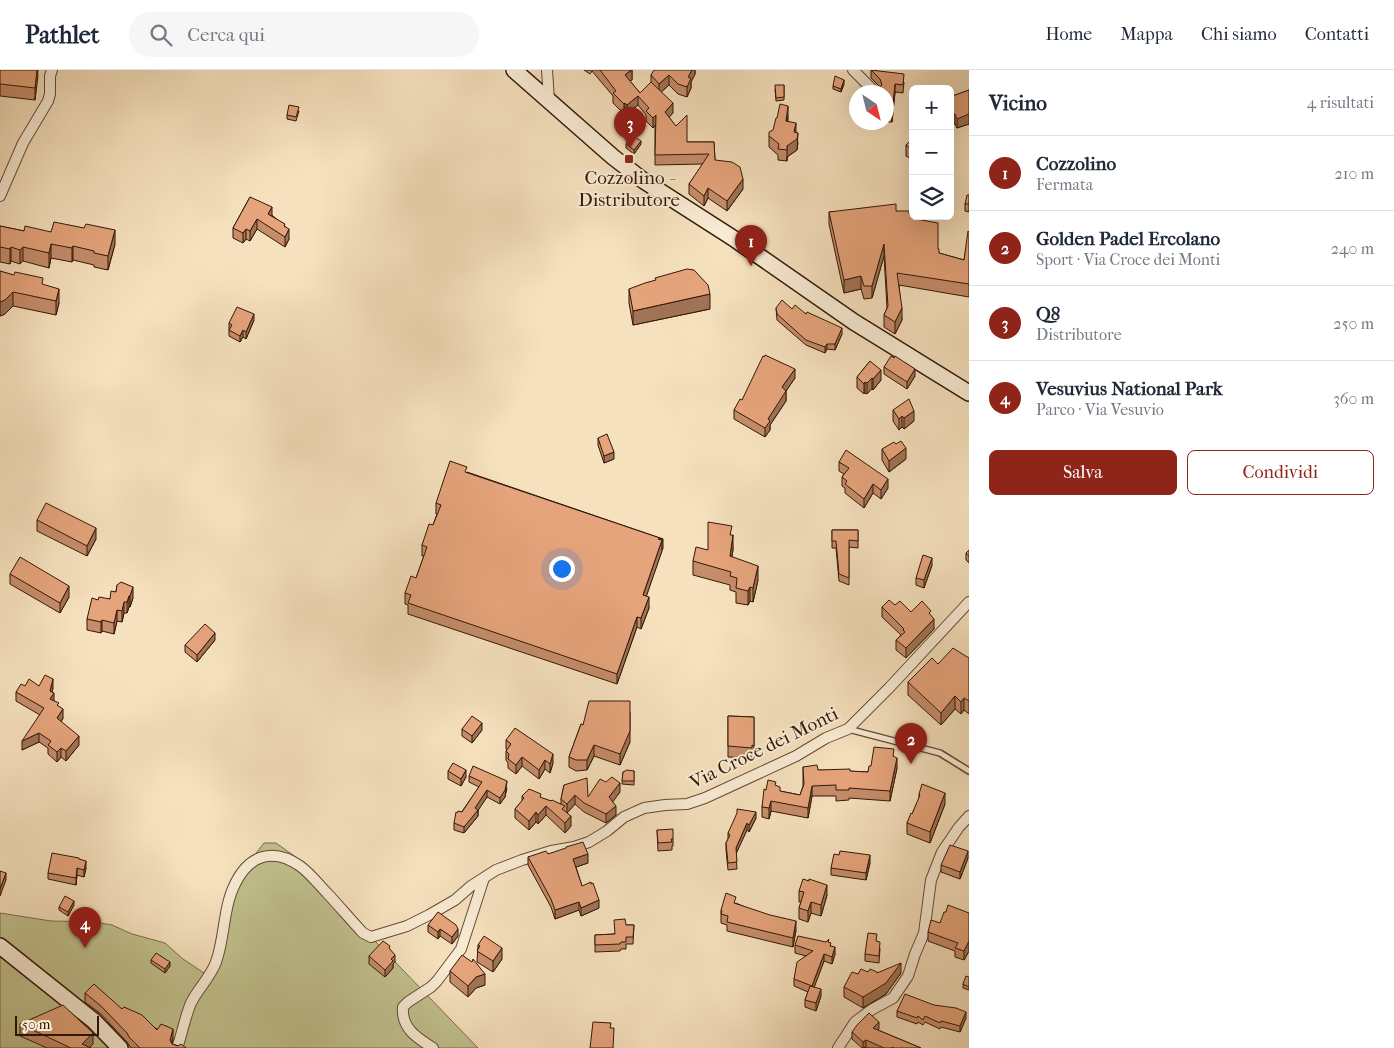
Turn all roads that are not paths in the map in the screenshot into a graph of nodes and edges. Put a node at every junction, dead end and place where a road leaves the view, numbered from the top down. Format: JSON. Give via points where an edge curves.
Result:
{"nodes":[{"id":1,"x":52,"y":70,"type":"edge"},
{"id":2,"x":514,"y":70,"type":"edge"},
{"id":3,"x":547,"y":70,"type":"edge"},
{"id":4,"x":853,"y":70,"type":"edge"},
{"id":5,"x":868,"y":85,"type":"edge"},
{"id":6,"x":549,"y":100,"type":"junction"},
{"id":7,"x":0,"y":196,"type":"edge"},
{"id":8,"x":969,"y":394,"type":"edge"},
{"id":9,"x":969,"y":602,"type":"edge"},
{"id":10,"x":848,"y":729,"type":"junction"},
{"id":11,"x":969,"y":771,"type":"edge"},
{"id":12,"x":969,"y":816,"type":"edge"},
{"id":13,"x":484,"y":878,"type":"junction"},
{"id":14,"x":0,"y":946,"type":"edge"},
{"id":15,"x":120,"y":1048,"type":"edge"},
{"id":16,"x":177,"y":1048,"type":"edge"},
{"id":17,"x":433,"y":1048,"type":"edge"},
{"id":18,"x":838,"y":1048,"type":"edge"}],
"edges":[{"from":1,"to":7,"type":"street","via":[[48,101],[23,143]]},
{"from":2,"to":6,"type":"main road"},
{"from":3,"to":6,"type":"street"},
{"from":4,"to":5,"type":"street"},
{"from":6,"to":8,"type":"main road","via":[[644,181],[854,322]]},
{"from":9,"to":10,"type":"street","name":"Via Croce dei Monti"},
{"from":10,"to":11,"type":"lane","via":[[940,752]]},
{"from":10,"to":13,"type":"street","name":"Via Croce dei Monti","via":[[706,798],[688,804],[644,808],[624,817],[589,842],[522,860]]},
{"from":12,"to":18,"type":"street","via":[[942,852],[931,880],[924,932],[908,976],[893,998],[855,1022]]},
{"from":13,"to":16,"type":"street","name":"Via Croce dei Monti","via":[[429,915],[372,937],[363,933],[301,867],[279,856],[259,859],[246,868],[235,884],[216,962],[191,1002]]},
{"from":13,"to":17,"type":"street","via":[[461,949],[431,987],[403,1007],[407,1027]]},
{"from":14,"to":15,"type":"main road","via":[[94,1021]]}]}
